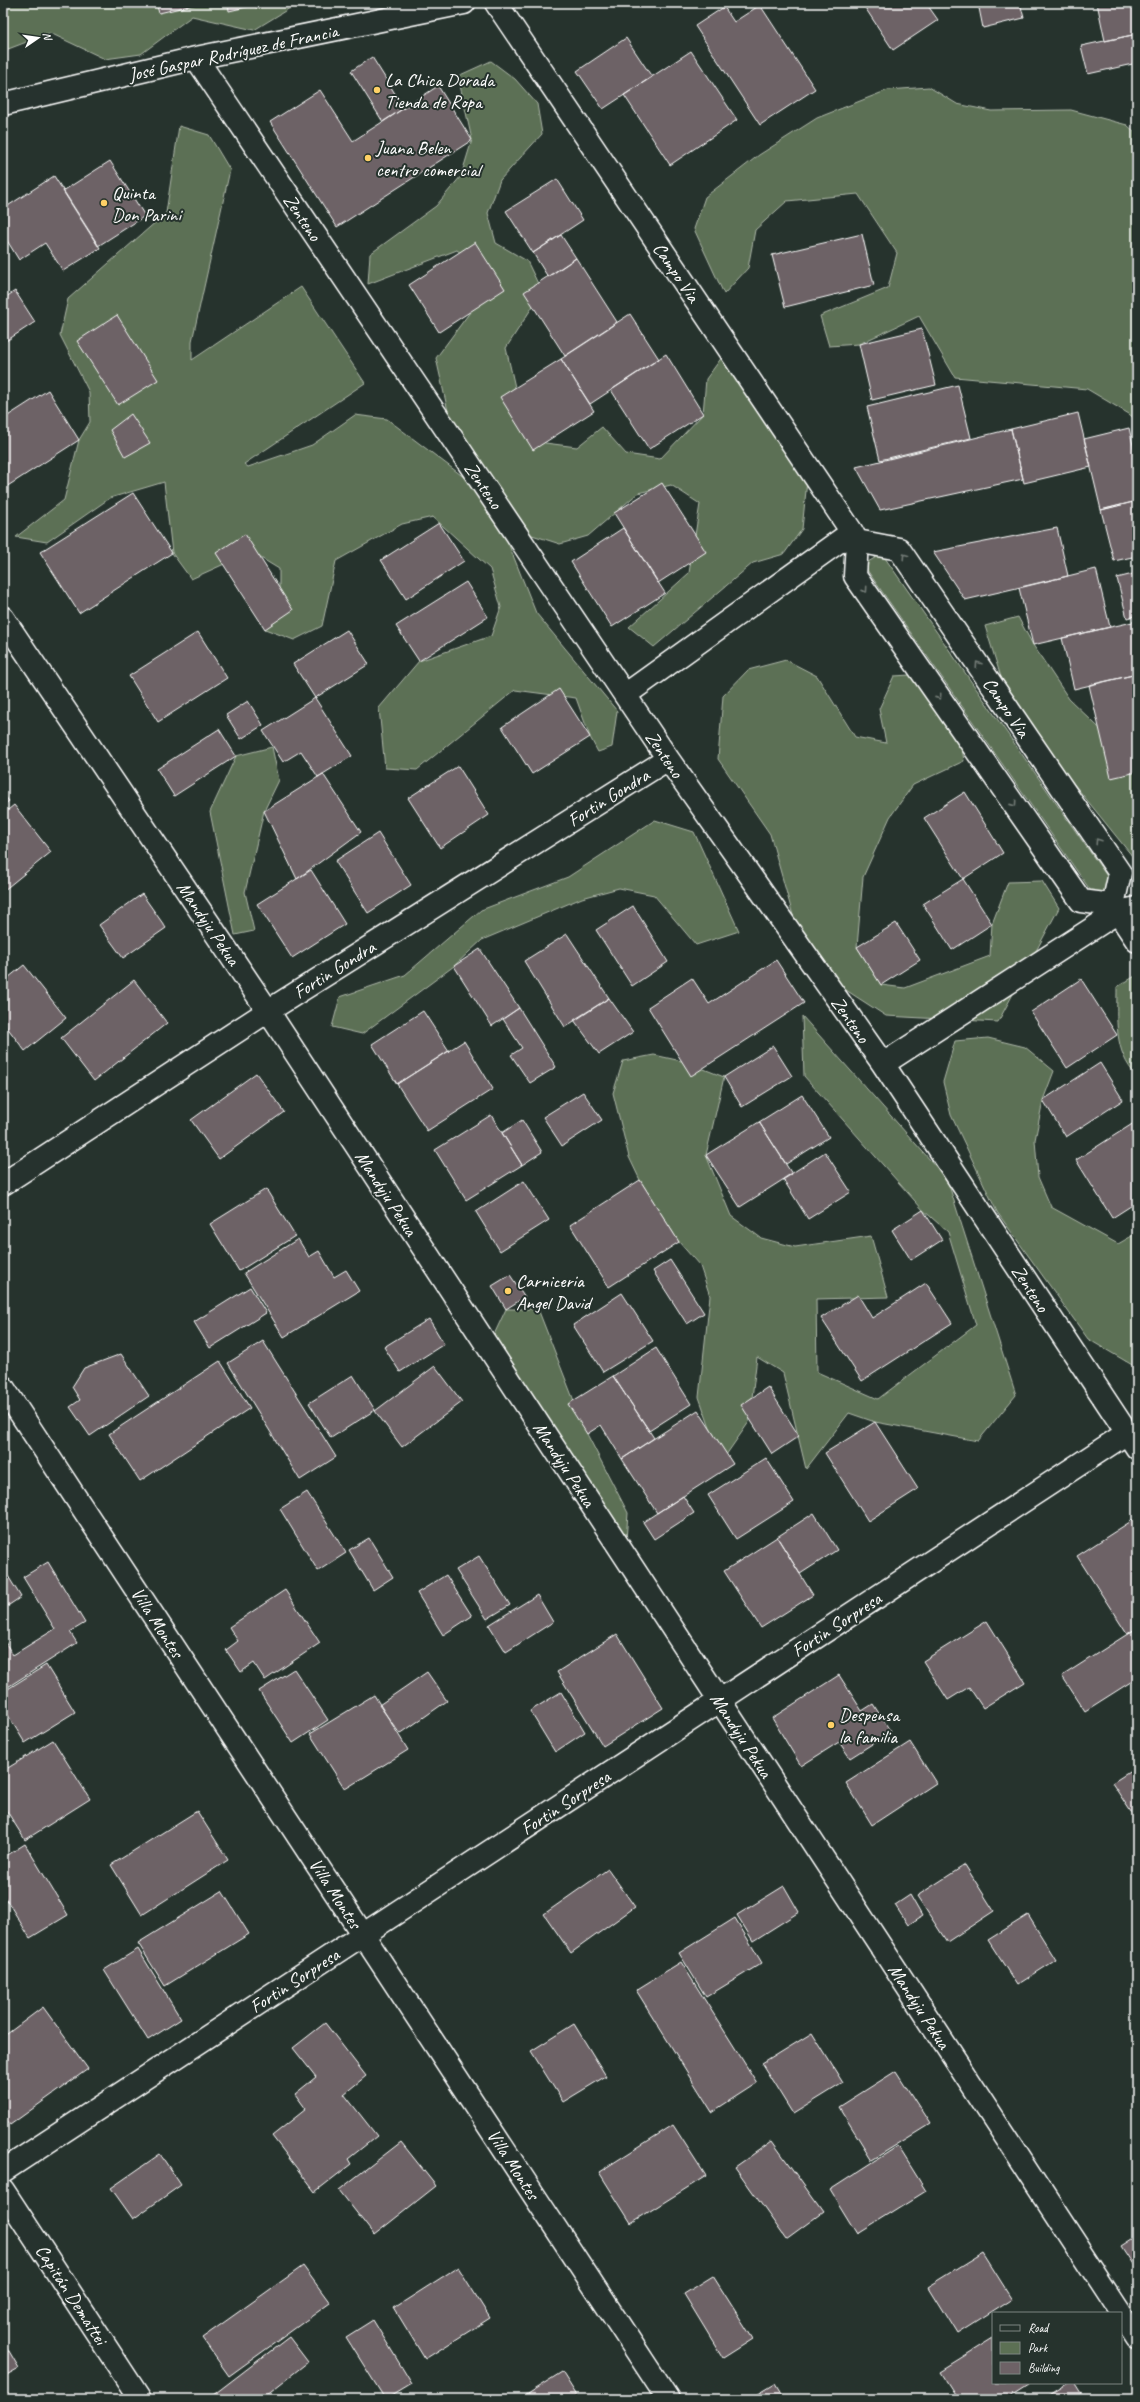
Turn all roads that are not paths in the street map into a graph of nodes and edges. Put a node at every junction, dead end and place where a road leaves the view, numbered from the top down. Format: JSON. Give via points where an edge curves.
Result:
{"nodes":[{"id":1,"x":464,"y":3,"type":"edge"},
{"id":2,"x":496,"y":3,"type":"edge"},
{"id":3,"x":196,"y":58,"type":"junction"},
{"id":4,"x":3,"y":104,"type":"edge"},
{"id":5,"x":855,"y":537,"type":"junction"},
{"id":6,"x":3,"y":618,"type":"edge"},
{"id":7,"x":625,"y":695,"type":"junction"},
{"id":8,"x":668,"y":759,"type":"junction"},
{"id":9,"x":1123,"y":909,"type":"edge"},
{"id":10,"x":1137,"y":941,"type":"edge"},
{"id":11,"x":268,"y":1011,"type":"junction"},
{"id":12,"x":883,"y":1064,"type":"junction"},
{"id":13,"x":3,"y":1184,"type":"edge"},
{"id":14,"x":3,"y":1387,"type":"edge"},
{"id":15,"x":1132,"y":1440,"type":"edge"},
{"id":16,"x":719,"y":1700,"type":"junction"},
{"id":17,"x":363,"y":1935,"type":"junction"},
{"id":18,"x":3,"y":2171,"type":"edge"},
{"id":19,"x":3,"y":2190,"type":"edge"},
{"id":20,"x":1120,"y":2312,"type":"edge"},
{"id":21,"x":1122,"y":2315,"type":"edge"},
{"id":22,"x":1137,"y":2338,"type":"edge"},
{"id":23,"x":140,"y":2399,"type":"edge"},
{"id":24,"x":668,"y":2399,"type":"edge"}],
"edges":[{"from":1,"to":3,"type":"street","name":"José Gaspar Rodríguez de Francia"},
{"from":2,"to":5,"type":"street","name":"Campo Via"},
{"from":3,"to":4,"type":"street","name":"José Gaspar Rodríguez de Francia"},
{"from":3,"to":7,"type":"street","name":"Zenteno"},
{"from":5,"to":7,"type":"street"},
{"from":9,"to":5,"type":"street","name":"Campo Via","one_way":true,"via":[[1120,873],[899,549]]},
{"from":5,"to":9,"type":"street","one_way":true,"via":[[855,576],[1081,901]]},
{"from":6,"to":11,"type":"street","name":"Mandyju Pekua"},
{"from":7,"to":8,"type":"street","name":"Zenteno"},
{"from":8,"to":11,"type":"street","name":"Fortin Gondra"},
{"from":8,"to":12,"type":"street","name":"Zenteno"},
{"from":9,"to":10,"type":"street"},
{"from":9,"to":12,"type":"street"},
{"from":11,"to":13,"type":"street","name":"Fortin Gondra"},
{"from":11,"to":16,"type":"street","name":"Mandyju Pekua"},
{"from":12,"to":15,"type":"street","name":"Zenteno"},
{"from":14,"to":17,"type":"street","name":"Villa Montes"},
{"from":15,"to":16,"type":"street","name":"Fortin Sorpresa"},
{"from":16,"to":17,"type":"street","name":"Fortin Sorpresa"},
{"from":16,"to":20,"type":"street","name":"Mandyju Pekua"},
{"from":17,"to":18,"type":"street","name":"Fortin Sorpresa"},
{"from":17,"to":24,"type":"street","name":"Villa Montes"},
{"from":19,"to":23,"type":"street","name":"Capitán Demattei"},
{"from":21,"to":22,"type":"street","name":"Mandyju Pekua"}]}
